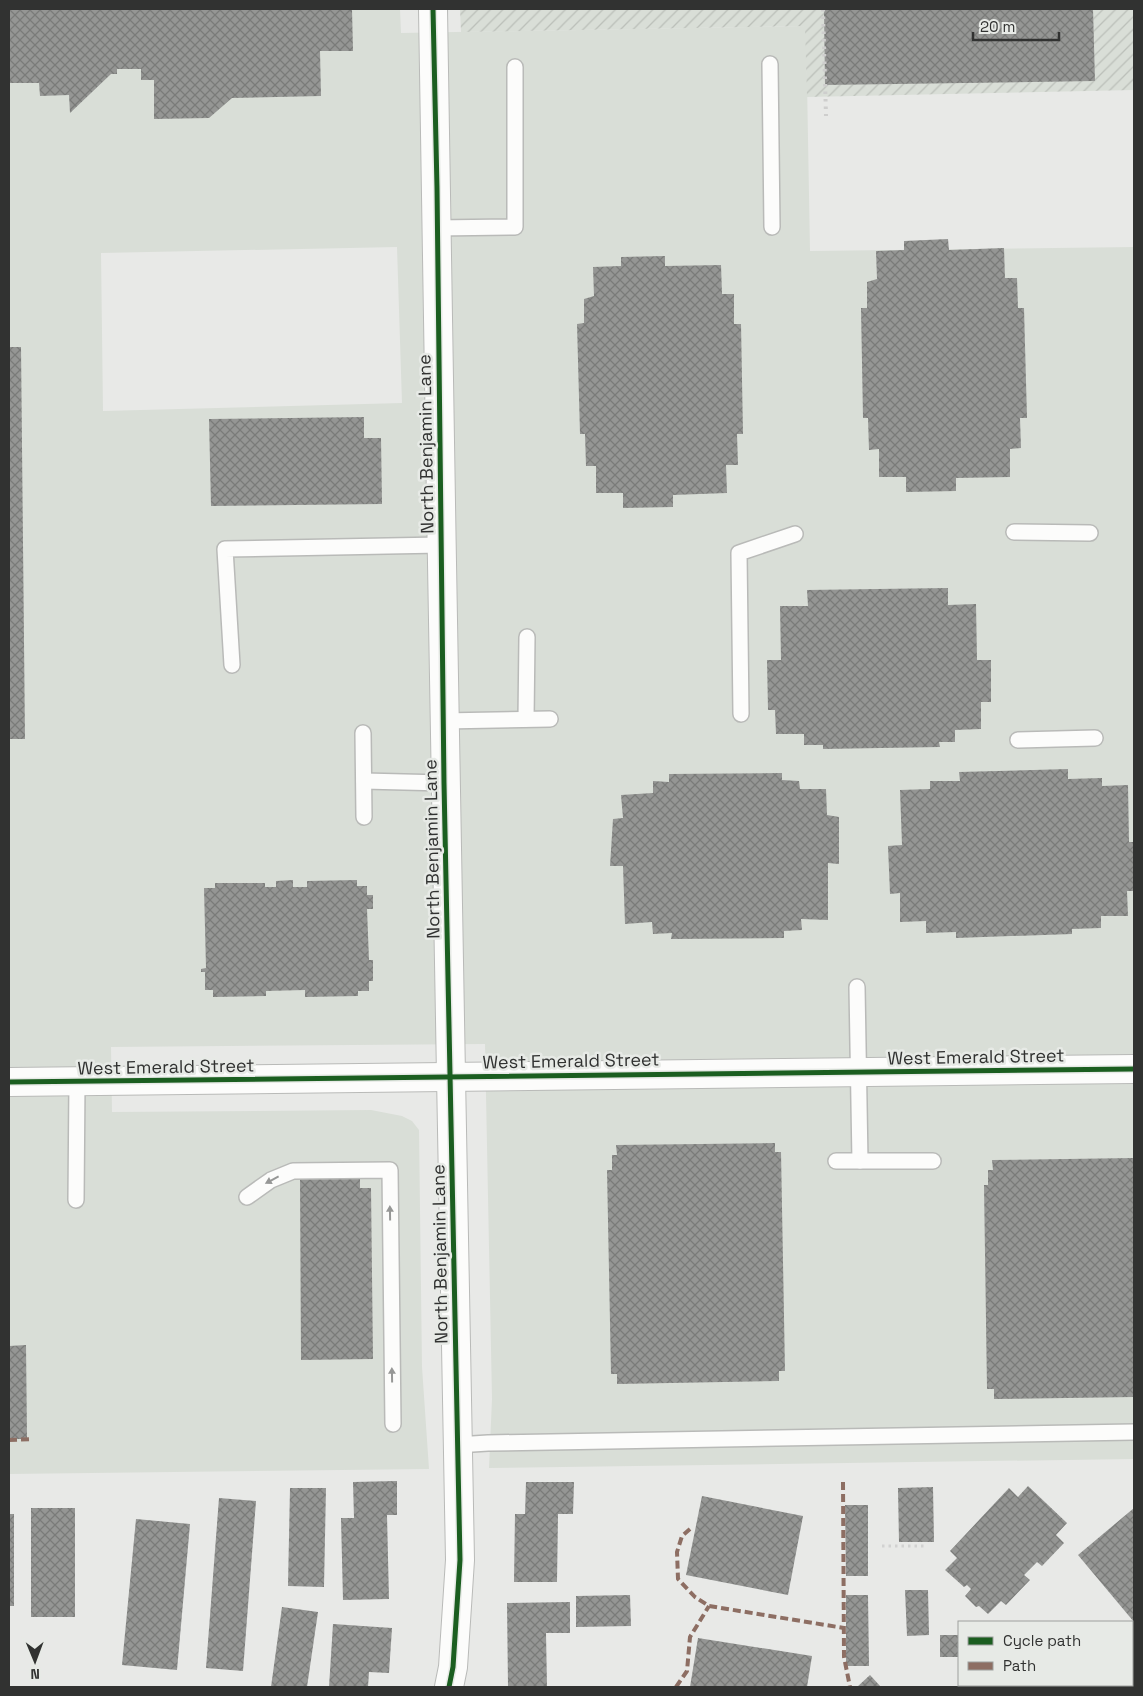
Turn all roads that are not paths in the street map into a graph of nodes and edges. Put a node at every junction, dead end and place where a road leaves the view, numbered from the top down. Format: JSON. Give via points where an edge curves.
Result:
{"nodes":[{"id":1,"x":434,"y":9,"type":"edge"},
{"id":2,"x":770,"y":64,"type":"dead end"},
{"id":3,"x":515,"y":67,"type":"dead end"},
{"id":4,"x":772,"y":227,"type":"dead end"},
{"id":5,"x":436,"y":228,"type":"junction"},
{"id":6,"x":1014,"y":532,"type":"dead end"},
{"id":7,"x":1090,"y":532,"type":"dead end"},
{"id":8,"x":795,"y":534,"type":"dead end"},
{"id":9,"x":441,"y":545,"type":"junction"},
{"id":10,"x":527,"y":637,"type":"dead end"},
{"id":11,"x":232,"y":665,"type":"dead end"},
{"id":12,"x":741,"y":714,"type":"dead end"},
{"id":13,"x":526,"y":719,"type":"junction"},
{"id":14,"x":550,"y":719,"type":"dead end"},
{"id":15,"x":443,"y":721,"type":"junction"},
{"id":16,"x":363,"y":733,"type":"dead end"},
{"id":17,"x":1095,"y":738,"type":"dead end"},
{"id":18,"x":1018,"y":740,"type":"dead end"},
{"id":19,"x":364,"y":781,"type":"junction"},
{"id":20,"x":444,"y":783,"type":"junction"},
{"id":21,"x":364,"y":818,"type":"dead end"},
{"id":22,"x":857,"y":987,"type":"dead end"},
{"id":23,"x":1134,"y":1069,"type":"edge"},
{"id":24,"x":858,"y":1072,"type":"junction"},
{"id":25,"x":451,"y":1076,"type":"junction"},
{"id":26,"x":9,"y":1082,"type":"edge"},
{"id":27,"x":77,"y":1082,"type":"junction"},
{"id":28,"x":836,"y":1161,"type":"dead end"},
{"id":29,"x":860,"y":1161,"type":"junction"},
{"id":30,"x":933,"y":1161,"type":"dead end"},
{"id":31,"x":247,"y":1197,"type":"dead end"},
{"id":32,"x":76,"y":1200,"type":"dead end"},
{"id":33,"x":393,"y":1424,"type":"dead end"},
{"id":34,"x":1134,"y":1432,"type":"edge"},
{"id":35,"x":457,"y":1445,"type":"junction"},
{"id":36,"x":449,"y":1687,"type":"edge"}],
"edges":[{"from":1,"to":5,"type":"street","name":"North Benjamin Lane"},
{"from":2,"to":4,"type":"lane"},
{"from":3,"to":5,"type":"lane","via":[[515,227]]},
{"from":5,"to":9,"type":"street","name":"North Benjamin Lane"},
{"from":6,"to":7,"type":"lane"},
{"from":8,"to":12,"type":"lane","via":[[739,552]]},
{"from":9,"to":11,"type":"lane","via":[[225,549]]},
{"from":9,"to":15,"type":"street","name":"North Benjamin Lane"},
{"from":10,"to":13,"type":"lane"},
{"from":13,"to":14,"type":"lane"},
{"from":13,"to":15,"type":"lane"},
{"from":15,"to":20,"type":"street","name":"North Benjamin Lane"},
{"from":16,"to":19,"type":"lane"},
{"from":17,"to":18,"type":"lane"},
{"from":19,"to":20,"type":"lane"},
{"from":19,"to":21,"type":"lane"},
{"from":20,"to":25,"type":"street","name":"North Benjamin Lane"},
{"from":22,"to":24,"type":"lane"},
{"from":23,"to":24,"type":"street","name":"West Emerald Street"},
{"from":24,"to":25,"type":"street","name":"West Emerald Street"},
{"from":24,"to":29,"type":"lane"},
{"from":25,"to":27,"type":"street","name":"West Emerald Street"},
{"from":25,"to":35,"type":"street","name":"North Benjamin Lane"},
{"from":26,"to":27,"type":"street","name":"West Emerald Street"},
{"from":27,"to":32,"type":"lane"},
{"from":28,"to":29,"type":"lane"},
{"from":29,"to":30,"type":"lane"},
{"from":33,"to":31,"type":"lane","one_way":true,"via":[[390,1170],[293,1171],[271,1180]]},
{"from":34,"to":35,"type":"lane"},
{"from":35,"to":36,"type":"street","name":"North Benjamin Lane","via":[[460,1560]]}]}
